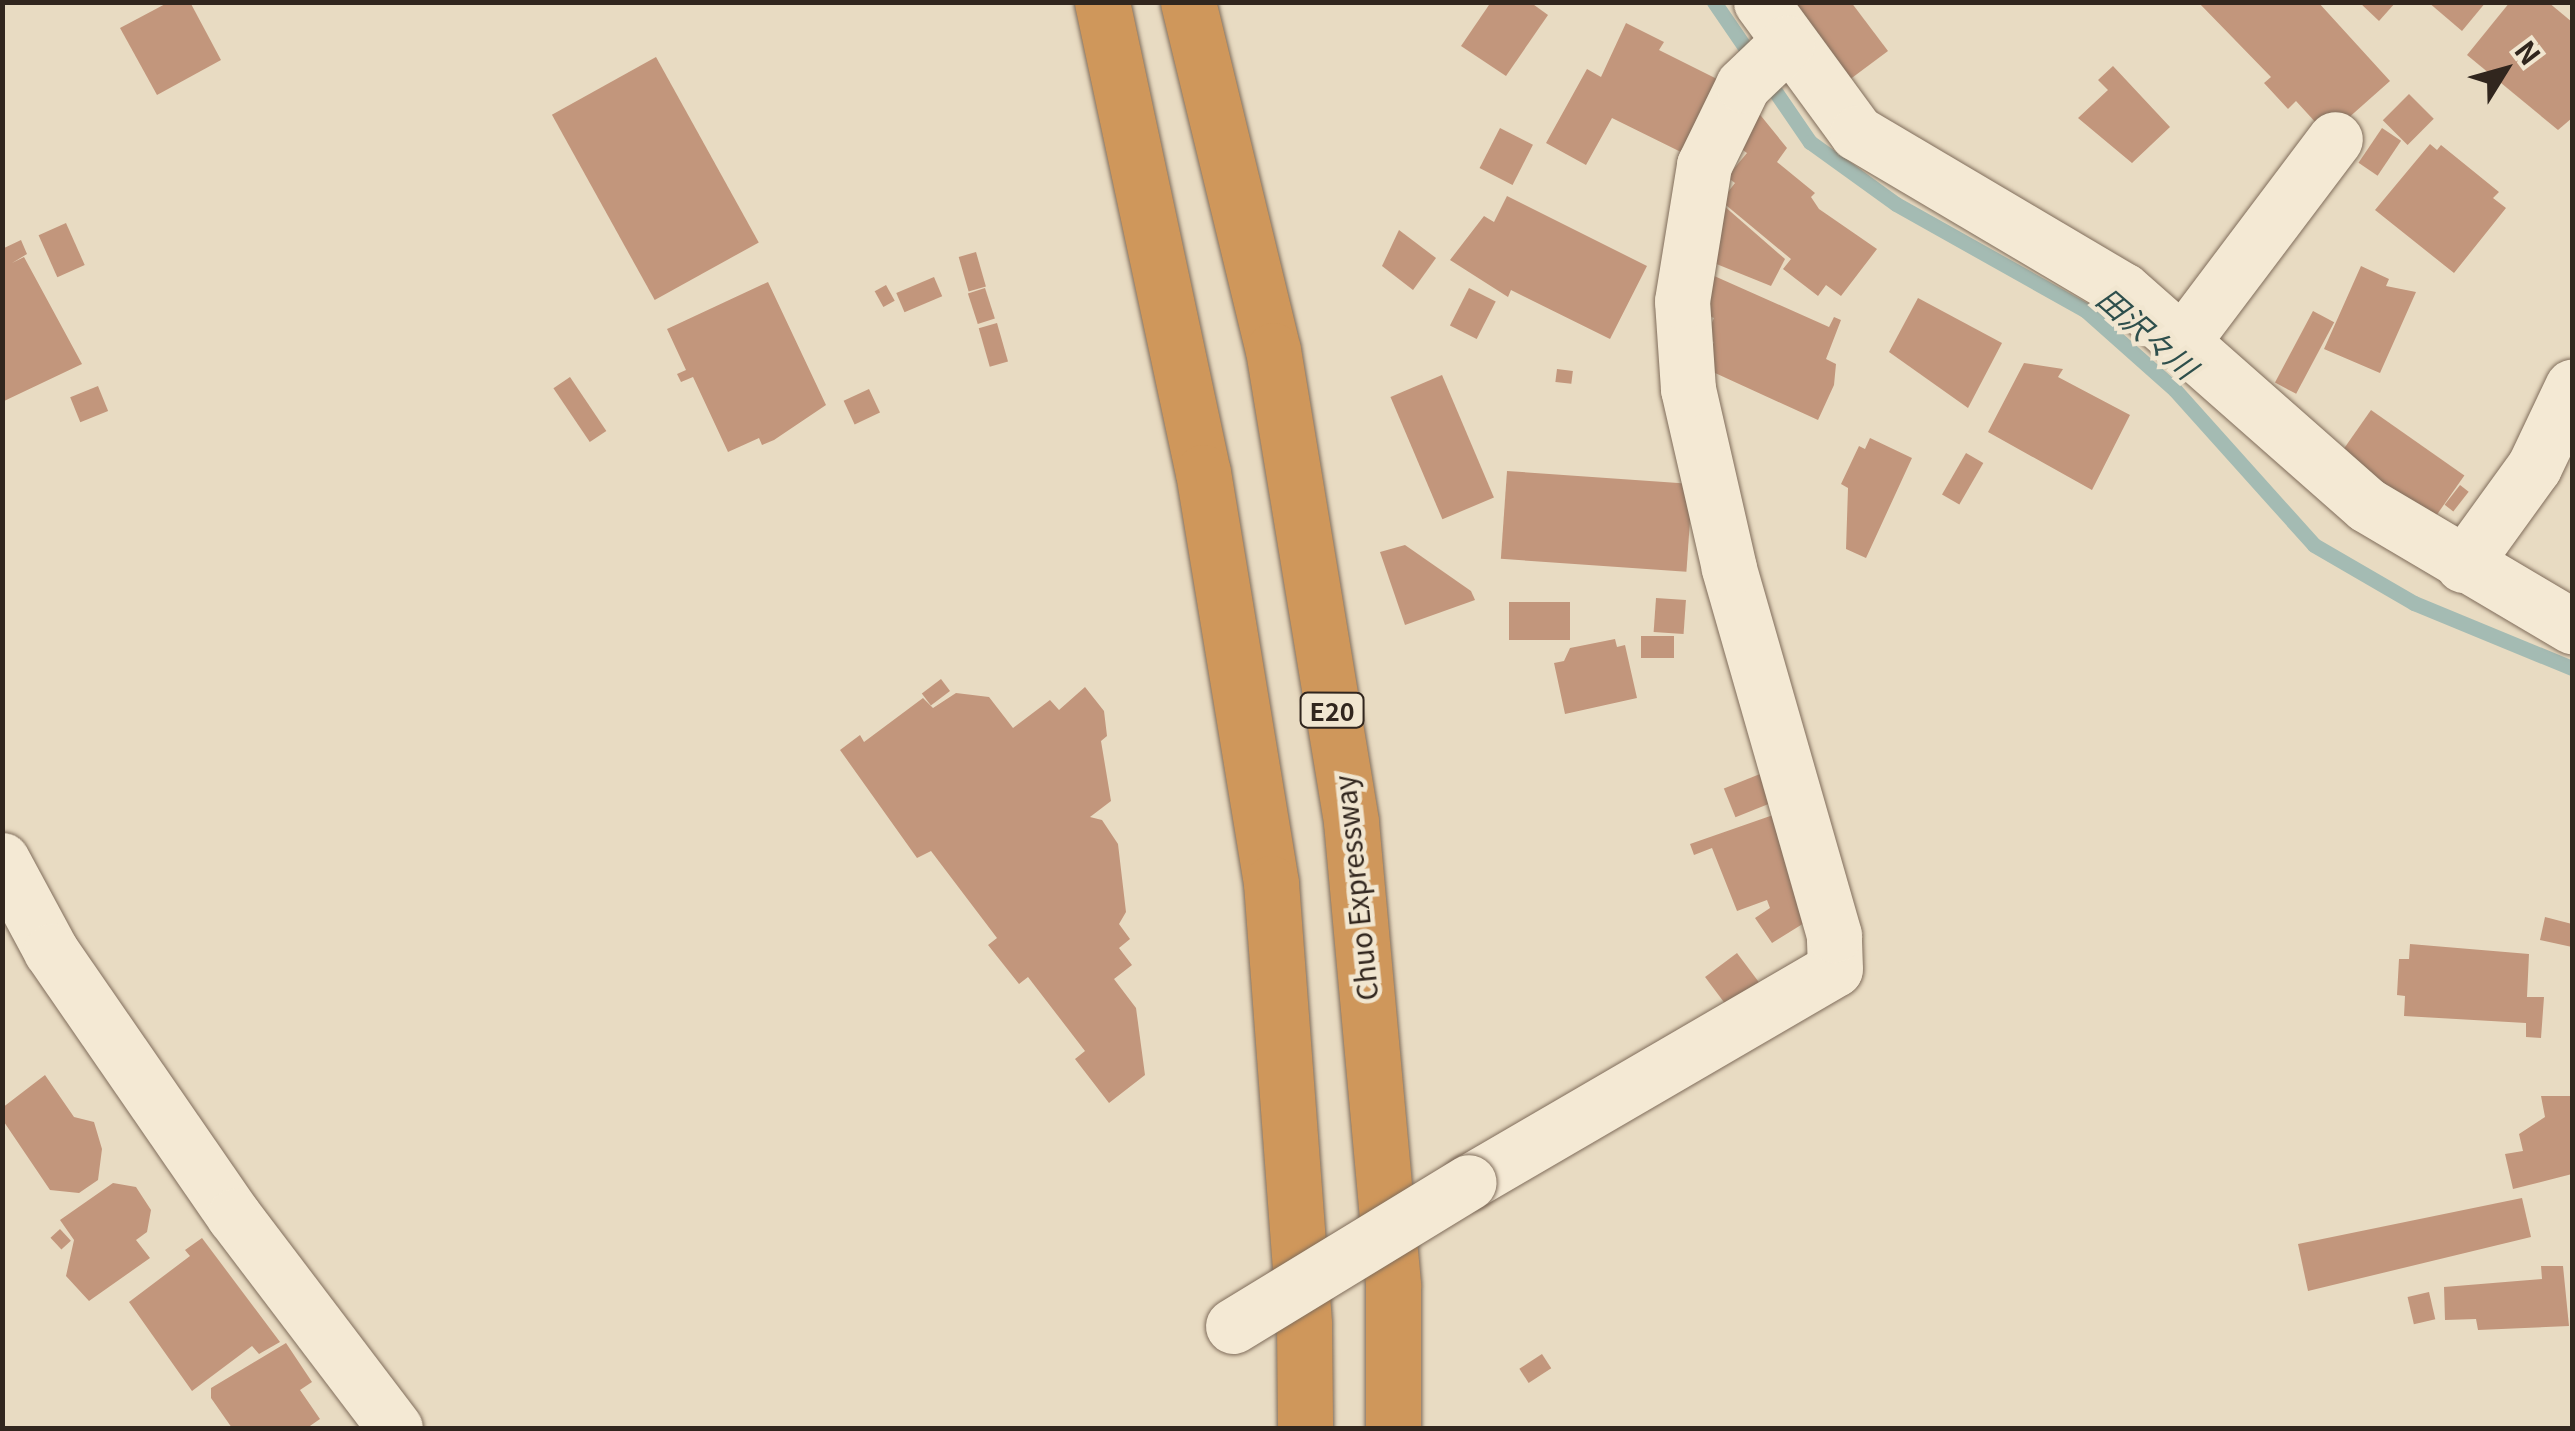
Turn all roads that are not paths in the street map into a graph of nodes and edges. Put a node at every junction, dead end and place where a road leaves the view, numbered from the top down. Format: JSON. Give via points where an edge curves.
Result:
{"nodes":[{"id":1,"x":1102,"y":2,"type":"edge"},
{"id":2,"x":1188,"y":2,"type":"edge"},
{"id":3,"x":1766,"y":46,"type":"edge"},
{"id":4,"x":2336,"y":139,"type":"dead end"},
{"id":5,"x":2182,"y":342,"type":"junction"},
{"id":6,"x":2572,"y":386,"type":"edge"},
{"id":7,"x":2463,"y":564,"type":"junction"},
{"id":8,"x":2572,"y":626,"type":"edge"},
{"id":9,"x":2,"y":860,"type":"edge"},
{"id":10,"x":1234,"y":1326,"type":"dead end"},
{"id":11,"x":394,"y":1428,"type":"edge"},
{"id":12,"x":1305,"y":1428,"type":"edge"},
{"id":13,"x":1393,"y":1428,"type":"edge"}],
"edges":[{"from":1,"to":12,"type":"highway","via":[[1203,472],[1271,883],[1304,1326]]},
{"from":2,"to":13,"type":"highway","name":"Chuo Expressway","number":"E20","via":[[1273,350],[1351,822],[1393,1286]]},
{"from":3,"to":5,"type":"street","via":[[1857,132],[2122,290]]},
{"from":3,"to":10,"type":"street","bridge":true,"via":[[1704,165],[1688,234],[1682,301],[1688,389],[1744,624],[1834,935],[1835,968]]},
{"from":4,"to":5,"type":"street"},
{"from":5,"to":7,"type":"street","via":[[2367,504]]},
{"from":6,"to":7,"type":"street","via":[[2534,467]]},
{"from":7,"to":8,"type":"street"},
{"from":9,"to":11,"type":"street","via":[[51,952],[234,1216]]}]}
